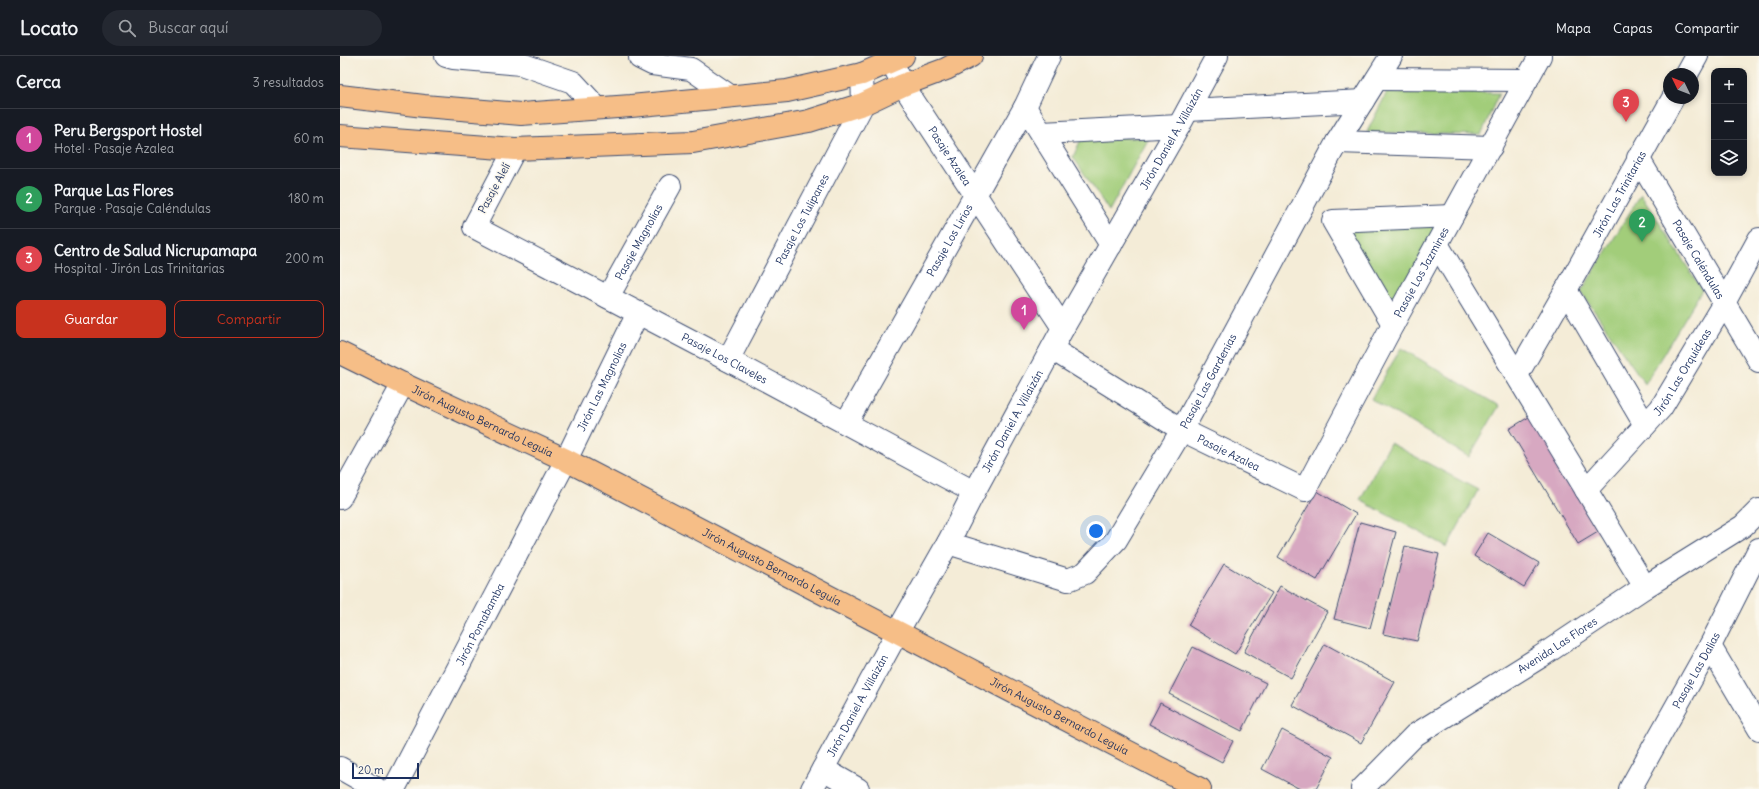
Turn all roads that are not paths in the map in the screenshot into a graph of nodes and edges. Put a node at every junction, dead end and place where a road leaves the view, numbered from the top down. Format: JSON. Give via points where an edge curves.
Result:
{"nodes":[{"id":1,"x":446,"y":56,"type":"edge"},
{"id":2,"x":640,"y":56,"type":"edge"},
{"id":3,"x":971,"y":56,"type":"edge"},
{"id":4,"x":1049,"y":56,"type":"edge"},
{"id":5,"x":1217,"y":56,"type":"edge"},
{"id":6,"x":1391,"y":56,"type":"edge"},
{"id":7,"x":1540,"y":56,"type":"edge"},
{"id":8,"x":1697,"y":56,"type":"edge"},
{"id":9,"x":894,"y":58,"type":"edge"},
{"id":10,"x":1690,"y":68,"type":"edge"},
{"id":11,"x":862,"y":74,"type":"junction"},
{"id":12,"x":1377,"y":79,"type":"junction"},
{"id":13,"x":1527,"y":80,"type":"junction"},
{"id":14,"x":903,"y":85,"type":"junction"},
{"id":15,"x":340,"y":96,"type":"edge"},
{"id":16,"x":730,"y":96,"type":"junction"},
{"id":17,"x":1363,"y":101,"type":"junction"},
{"id":18,"x":863,"y":104,"type":"junction"},
{"id":19,"x":1670,"y":104,"type":"edge"},
{"id":20,"x":1025,"y":107,"type":"junction"},
{"id":21,"x":597,"y":108,"type":"junction"},
{"id":22,"x":1184,"y":118,"type":"junction"},
{"id":23,"x":1042,"y":132,"type":"junction"},
{"id":24,"x":340,"y":136,"type":"edge"},
{"id":25,"x":1337,"y":142,"type":"junction"},
{"id":26,"x":1491,"y":147,"type":"junction"},
{"id":27,"x":515,"y":149,"type":"junction"},
{"id":28,"x":1638,"y":158,"type":"junction"},
{"id":29,"x":670,"y":186,"type":"dead end"},
{"id":30,"x":975,"y":197,"type":"junction"},
{"id":31,"x":1452,"y":216,"type":"junction"},
{"id":32,"x":474,"y":227,"type":"joint"},
{"id":33,"x":1759,"y":239,"type":"edge"},
{"id":34,"x":1437,"y":244,"type":"junction"},
{"id":35,"x":1111,"y":245,"type":"junction"},
{"id":36,"x":1566,"y":290,"type":"junction"},
{"id":37,"x":608,"y":297,"type":"junction"},
{"id":38,"x":1724,"y":303,"type":"junction"},
{"id":39,"x":638,"y":313,"type":"junction"},
{"id":40,"x":1393,"y":324,"type":"junction"},
{"id":41,"x":1062,"y":328,"type":"junction"},
{"id":42,"x":1052,"y":349,"type":"junction"},
{"id":43,"x":340,"y":353,"type":"edge"},
{"id":44,"x":728,"y":360,"type":"junction"},
{"id":45,"x":1759,"y":361,"type":"edge"},
{"id":46,"x":1517,"y":375,"type":"junction"},
{"id":47,"x":403,"y":384,"type":"junction"},
{"id":48,"x":846,"y":423,"type":"junction"},
{"id":49,"x":1645,"y":425,"type":"junction"},
{"id":50,"x":1182,"y":430,"type":"junction"},
{"id":51,"x":566,"y":460,"type":"junction"},
{"id":52,"x":1305,"y":490,"type":"joint"},
{"id":53,"x":1586,"y":490,"type":"junction"},
{"id":54,"x":974,"y":492,"type":"junction"},
{"id":55,"x":340,"y":498,"type":"edge"},
{"id":56,"x":1759,"y":510,"type":"edge"},
{"id":57,"x":948,"y":543,"type":"junction"},
{"id":58,"x":1759,"y":549,"type":"edge"},
{"id":59,"x":1645,"y":587,"type":"junction"},
{"id":60,"x":898,"y":631,"type":"junction"},
{"id":61,"x":1710,"y":646,"type":"junction"},
{"id":62,"x":1759,"y":729,"type":"edge"},
{"id":63,"x":340,"y":768,"type":"edge"},
{"id":64,"x":823,"y":769,"type":"junction"},
{"id":65,"x":377,"y":789,"type":"edge"},
{"id":66,"x":394,"y":789,"type":"edge"},
{"id":67,"x":812,"y":789,"type":"edge"},
{"id":68,"x":858,"y":789,"type":"edge"},
{"id":69,"x":1200,"y":789,"type":"edge"},
{"id":70,"x":1362,"y":789,"type":"edge"},
{"id":71,"x":1630,"y":789,"type":"edge"}],
"edges":[{"from":1,"to":21,"type":"street","via":[[521,64],[573,82]]},
{"from":2,"to":16,"type":"street","via":[[652,64],[691,69]]},
{"from":3,"to":14,"type":"main road","via":[[946,69]]},
{"from":4,"to":20,"type":"street","name":"Pasaje Los Lirios"},
{"from":5,"to":22,"type":"street","name":"Jirón Daniel A. Villaizán"},
{"from":6,"to":12,"type":"street","name":"Pasaje Las Gardenias"},
{"from":7,"to":13,"type":"street","name":"Pasaje Los Jazmines"},
{"from":8,"to":10,"type":"street"},
{"from":9,"to":11,"type":"main road"},
{"from":9,"to":14,"type":"street","name":"Pasaje Azalea"},
{"from":11,"to":16,"type":"main road","via":[[787,91]]},
{"from":11,"to":18,"type":"street","name":"Pasaje Los Tulipanes"},
{"from":12,"to":13,"type":"street"},
{"from":12,"to":17,"type":"street","name":"Pasaje Las Gardenias"},
{"from":13,"to":26,"type":"street","name":"Pasaje Los Jazmines"},
{"from":14,"to":18,"type":"main road"},
{"from":14,"to":30,"type":"street","name":"Pasaje Azalea"},
{"from":15,"to":21,"type":"main road","via":[[522,114]]},
{"from":16,"to":21,"type":"main road"},
{"from":17,"to":22,"type":"street"},
{"from":17,"to":25,"type":"street","name":"Pasaje Las Gardenias"},
{"from":18,"to":27,"type":"main road","via":[[808,121],[693,142]]},
{"from":18,"to":44,"type":"street","name":"Pasaje Los Tulipanes"},
{"from":19,"to":28,"type":"street","name":"Jirón Las Trinitarias"},
{"from":20,"to":23,"type":"street"},
{"from":20,"to":30,"type":"street","name":"Pasaje Los Lirios"},
{"from":22,"to":23,"type":"street"},
{"from":22,"to":35,"type":"street","name":"Jirón Daniel A. Villaizán"},
{"from":23,"to":35,"type":"street"},
{"from":24,"to":27,"type":"main road"},
{"from":25,"to":26,"type":"street"},
{"from":25,"to":50,"type":"street","name":"Pasaje Las Gardenias"},
{"from":26,"to":31,"type":"street","name":"Pasaje Los Jazmines"},
{"from":27,"to":32,"type":"street","name":"Pasaje Alelí"},
{"from":28,"to":36,"type":"street","name":"Jirón Las Trinitarias"},
{"from":28,"to":38,"type":"street","name":"Pasaje Caléndulas"},
{"from":29,"to":37,"type":"street","name":"Pasaje Magnolias"},
{"from":30,"to":41,"type":"street","name":"Pasaje Azalea"},
{"from":30,"to":48,"type":"street","name":"Pasaje Los Lirios"},
{"from":31,"to":34,"type":"street","name":"Pasaje Los Jazmines"},
{"from":31,"to":40,"type":"street","via":[[1333,221]]},
{"from":32,"to":37,"type":"street","name":"Pasaje Los Claveles"},
{"from":33,"to":38,"type":"street","name":"Jirón Las Orquídeas"},
{"from":34,"to":40,"type":"street","name":"Pasaje Los Jazmines"},
{"from":34,"to":46,"type":"street"},
{"from":35,"to":41,"type":"street","name":"Jirón Daniel A. Villaizán"},
{"from":36,"to":46,"type":"street","name":"Jirón Las Trinitarias"},
{"from":36,"to":49,"type":"street"},
{"from":37,"to":39,"type":"street","name":"Pasaje Los Claveles"},
{"from":38,"to":45,"type":"street","name":"Pasaje Caléndulas"},
{"from":38,"to":49,"type":"street","name":"Jirón Las Orquídeas","via":[[1661,408]]},
{"from":39,"to":44,"type":"street","name":"Pasaje Los Claveles"},
{"from":39,"to":51,"type":"street","name":"Jirón Las Magnolias"},
{"from":40,"to":52,"type":"street","name":"Pasaje Los Jazmines"},
{"from":41,"to":42,"type":"street","name":"Jirón Daniel A. Villaizán"},
{"from":42,"to":50,"type":"street","name":"Pasaje Azalea"},
{"from":42,"to":54,"type":"street","name":"Jirón Daniel A. Villaizán"},
{"from":43,"to":47,"type":"main road","name":"Jirón Augusto Bernardo Leguía"},
{"from":44,"to":48,"type":"street","name":"Pasaje Los Claveles"},
{"from":46,"to":53,"type":"street"},
{"from":47,"to":51,"type":"main road","name":"Jirón Augusto Bernardo Leguía"},
{"from":47,"to":55,"type":"street"},
{"from":48,"to":54,"type":"street","name":"Pasaje Los Claveles"},
{"from":49,"to":53,"type":"street","name":"Jirón Las Orquídeas"},
{"from":50,"to":52,"type":"street","name":"Pasaje Azalea"},
{"from":50,"to":57,"type":"street","name":"Pasaje Las Gardenias","via":[[1116,540],[1085,573],[1068,580]]},
{"from":51,"to":60,"type":"main road","name":"Jirón Augusto Bernardo Leguía"},
{"from":51,"to":66,"type":"street","name":"Jirón Pomabamba"},
{"from":53,"to":59,"type":"street"},
{"from":54,"to":57,"type":"street","name":"Jirón Daniel A. Villaizán"},
{"from":56,"to":59,"type":"street","name":"Avenida Las Flores","via":[[1743,526]]},
{"from":57,"to":60,"type":"street","name":"Jirón Daniel A. Villaizán"},
{"from":58,"to":61,"type":"street","name":"Pasaje Las Dalias"},
{"from":59,"to":70,"type":"street","name":"Avenida Las Flores","via":[[1540,657],[1415,735]]},
{"from":60,"to":64,"type":"street","name":"Jirón Daniel A. Villaizán"},
{"from":60,"to":69,"type":"main road","name":"Jirón Augusto Bernardo Leguía"},
{"from":61,"to":62,"type":"street"},
{"from":61,"to":71,"type":"street","name":"Pasaje Las Dalias"},
{"from":63,"to":65,"type":"street"},
{"from":64,"to":67,"type":"street","name":"Jirón Daniel A. Villaizán"},
{"from":64,"to":68,"type":"street"}]}
